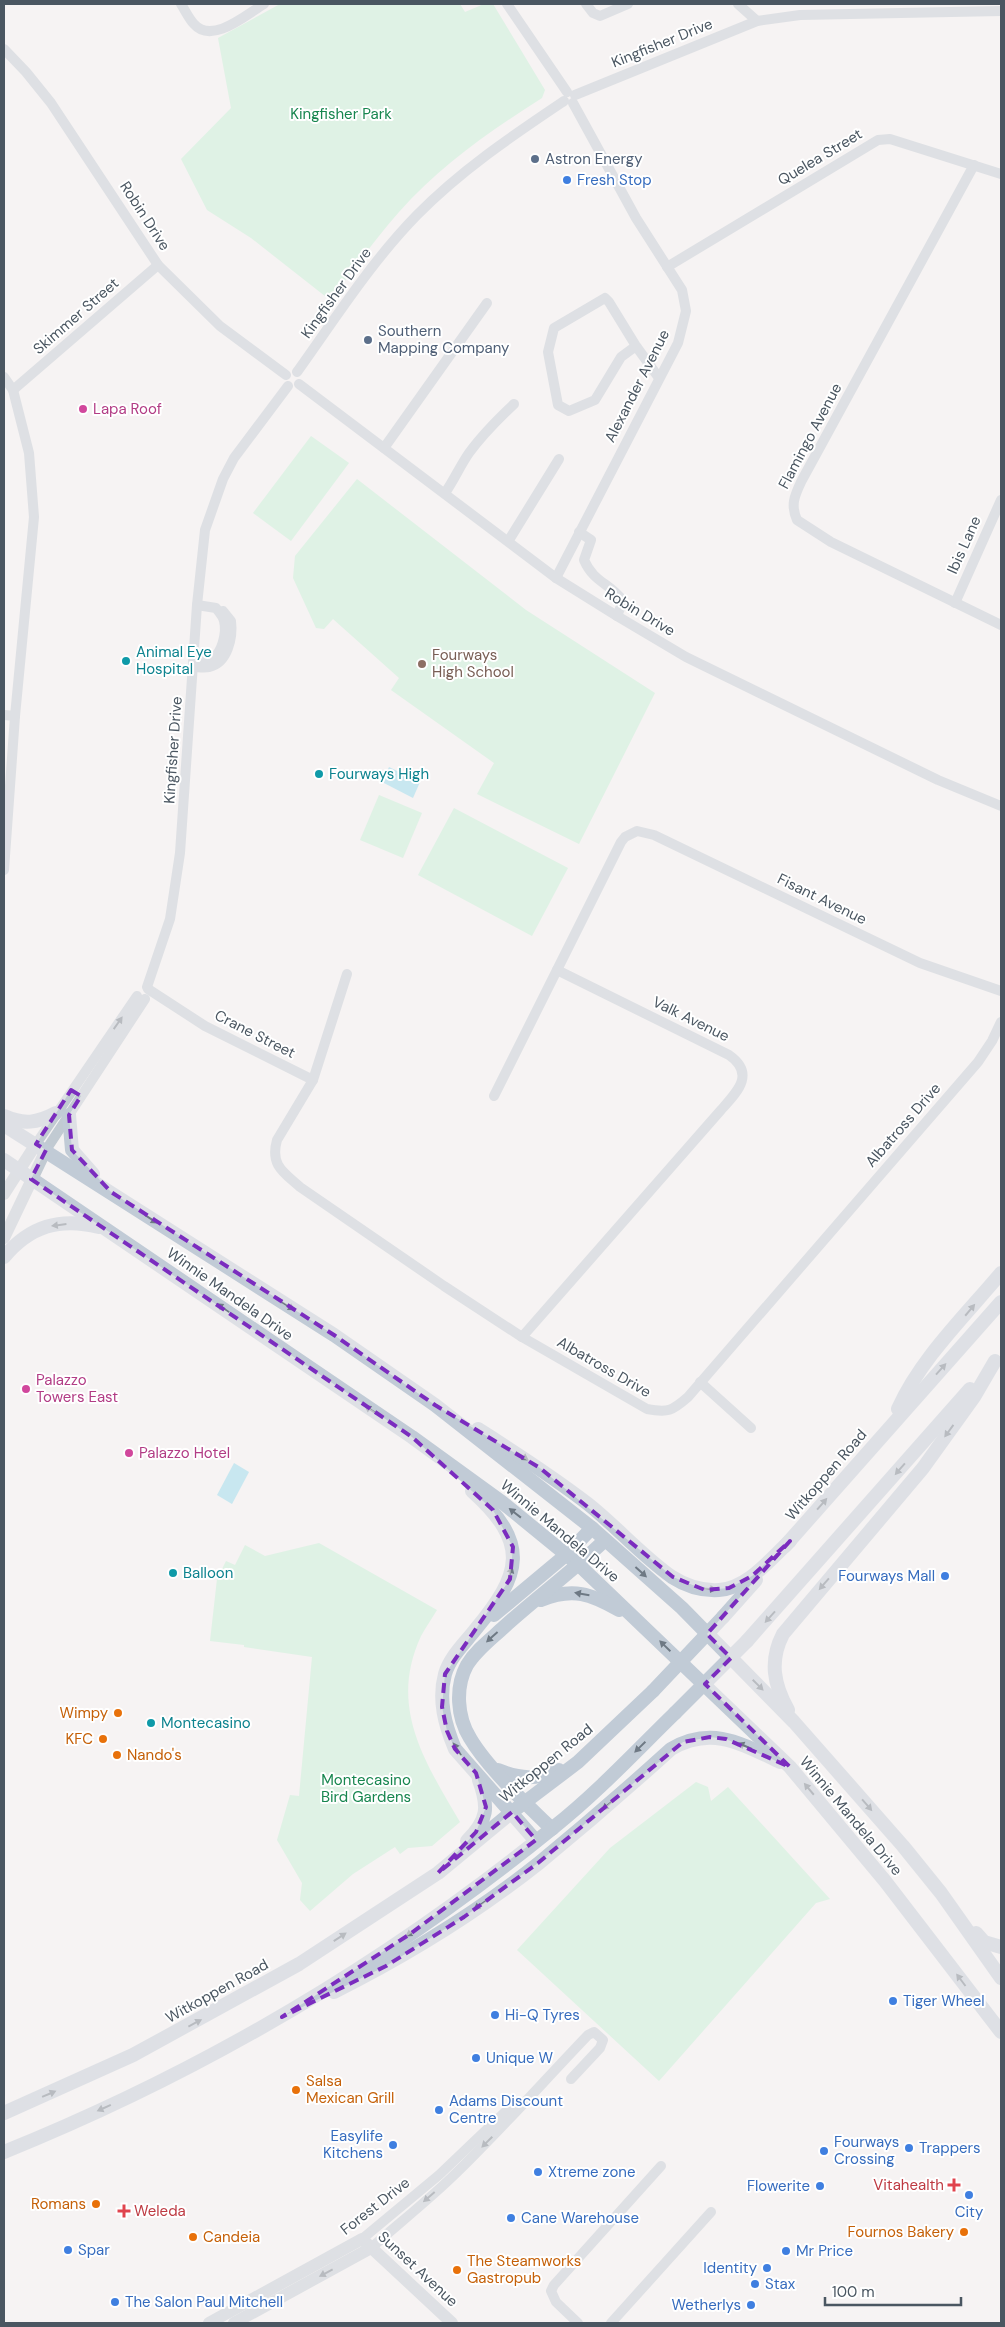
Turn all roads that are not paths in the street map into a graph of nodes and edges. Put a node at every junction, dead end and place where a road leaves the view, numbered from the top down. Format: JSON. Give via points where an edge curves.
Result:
{"nodes":[{"id":1,"x":182,"y":4,"type":"edge"},
{"id":2,"x":264,"y":4,"type":"edge"},
{"id":3,"x":507,"y":4,"type":"edge"},
{"id":4,"x":586,"y":4,"type":"edge"},
{"id":5,"x":628,"y":4,"type":"edge"},
{"id":6,"x":738,"y":4,"type":"edge"},
{"id":7,"x":893,"y":8,"type":"edge"},
{"id":8,"x":1001,"y":11,"type":"edge"},
{"id":9,"x":757,"y":21,"type":"junction"},
{"id":10,"x":4,"y":50,"type":"edge"},
{"id":11,"x":570,"y":98,"type":"junction"},
{"id":12,"x":974,"y":165,"type":"junction"},
{"id":13,"x":1001,"y":174,"type":"edge"},
{"id":14,"x":158,"y":265,"type":"junction"},
{"id":15,"x":667,"y":267,"type":"junction"},
{"id":16,"x":487,"y":303,"type":"dead end"},
{"id":17,"x":636,"y":346,"type":"junction"},
{"id":18,"x":297,"y":372,"type":"junction"},
{"id":19,"x":286,"y":375,"type":"junction"},
{"id":20,"x":4,"y":377,"type":"edge"},
{"id":21,"x":660,"y":378,"type":"junction"},
{"id":22,"x":293,"y":385,"type":"junction"},
{"id":23,"x":13,"y":390,"type":"junction"},
{"id":24,"x":514,"y":404,"type":"dead end"},
{"id":25,"x":384,"y":448,"type":"junction"},
{"id":26,"x":559,"y":459,"type":"dead end"},
{"id":27,"x":445,"y":493,"type":"junction"},
{"id":28,"x":1001,"y":500,"type":"edge"},
{"id":29,"x":579,"y":532,"type":"junction"},
{"id":30,"x":509,"y":540,"type":"junction"},
{"id":31,"x":556,"y":578,"type":"junction"},
{"id":32,"x":955,"y":602,"type":"junction"},
{"id":33,"x":197,"y":605,"type":"junction"},
{"id":34,"x":617,"y":616,"type":"junction"},
{"id":35,"x":1001,"y":625,"type":"edge"},
{"id":36,"x":193,"y":663,"type":"junction"},
{"id":37,"x":9,"y":716,"type":"edge"},
{"id":38,"x":1001,"y":806,"type":"edge"},
{"id":39,"x":4,"y":870,"type":"edge"},
{"id":40,"x":557,"y":970,"type":"junction"},
{"id":41,"x":347,"y":974,"type":"dead end"},
{"id":42,"x":1001,"y":991,"type":"edge"},
{"id":43,"x":144,"y":994,"type":"junction"},
{"id":44,"x":1001,"y":1022,"type":"edge"},
{"id":45,"x":95,"y":1065,"type":"junction"},
{"id":46,"x":313,"y":1080,"type":"junction"},
{"id":47,"x":71,"y":1090,"type":"junction"},
{"id":48,"x":81,"y":1096,"type":"junction"},
{"id":49,"x":494,"y":1096,"type":"dead end"},
{"id":50,"x":63,"y":1114,"type":"junction"},
{"id":51,"x":4,"y":1116,"type":"edge"},
{"id":52,"x":4,"y":1125,"type":"edge"},
{"id":53,"x":41,"y":1147,"type":"junction"},
{"id":54,"x":4,"y":1160,"type":"edge"},
{"id":55,"x":18,"y":1170,"type":"junction"},
{"id":56,"x":32,"y":1179,"type":"junction"},
{"id":57,"x":111,"y":1192,"type":"junction"},
{"id":58,"x":4,"y":1194,"type":"edge"},
{"id":59,"x":107,"y":1230,"type":"junction"},
{"id":60,"x":4,"y":1238,"type":"edge"},
{"id":61,"x":4,"y":1257,"type":"edge"},
{"id":62,"x":1001,"y":1273,"type":"edge"},
{"id":63,"x":1001,"y":1302,"type":"edge"},
{"id":64,"x":522,"y":1337,"type":"junction"},
{"id":65,"x":998,"y":1357,"type":"edge"},
{"id":66,"x":700,"y":1382,"type":"junction"},
{"id":67,"x":435,"y":1405,"type":"junction"},
{"id":68,"x":893,"y":1422,"type":"junction"},
{"id":69,"x":751,"y":1428,"type":"dead end"},
{"id":70,"x":412,"y":1438,"type":"junction"},
{"id":71,"x":592,"y":1528,"type":"junction"},
{"id":72,"x":605,"y":1540,"type":"junction"},
{"id":73,"x":790,"y":1541,"type":"junction"},
{"id":74,"x":567,"y":1554,"type":"junction"},
{"id":75,"x":579,"y":1565,"type":"junction"},
{"id":76,"x":529,"y":1605,"type":"junction"},
{"id":77,"x":641,"y":1622,"type":"junction"},
{"id":78,"x":476,"y":1630,"type":"junction"},
{"id":79,"x":794,"y":1722,"type":"junction"},
{"id":80,"x":578,"y":1762,"type":"junction"},
{"id":81,"x":790,"y":1767,"type":"junction"},
{"id":82,"x":493,"y":1768,"type":"junction"},
{"id":83,"x":476,"y":1773,"type":"junction"},
{"id":84,"x":525,"y":1802,"type":"junction"},
{"id":85,"x":512,"y":1812,"type":"junction"},
{"id":86,"x":552,"y":1829,"type":"junction"},
{"id":87,"x":536,"y":1840,"type":"junction"},
{"id":88,"x":438,"y":1873,"type":"junction"},
{"id":89,"x":941,"y":1893,"type":"junction"},
{"id":90,"x":1001,"y":1947,"type":"edge"},
{"id":91,"x":1001,"y":1978,"type":"edge"},
{"id":92,"x":282,"y":2017,"type":"junction"},
{"id":93,"x":1001,"y":2032,"type":"edge"},
{"id":94,"x":571,"y":2080,"type":"dead end"},
{"id":95,"x":4,"y":2113,"type":"edge"},
{"id":96,"x":4,"y":2152,"type":"edge"},
{"id":97,"x":661,"y":2166,"type":"dead end"},
{"id":98,"x":711,"y":2212,"type":"dead end"},
{"id":99,"x":364,"y":2246,"type":"junction"},
{"id":100,"x":209,"y":2323,"type":"edge"},
{"id":101,"x":234,"y":2323,"type":"edge"},
{"id":102,"x":439,"y":2323,"type":"edge"},
{"id":103,"x":452,"y":2323,"type":"edge"},
{"id":104,"x":578,"y":2323,"type":"edge"},
{"id":105,"x":611,"y":2323,"type":"edge"}],
"edges":[{"from":1,"to":2,"type":"street","via":[[193,24],[205,32],[227,26]]},
{"from":3,"to":11,"type":"street","name":"Alexander Avenue"},
{"from":4,"to":5,"type":"street","via":[[600,16]]},
{"from":6,"to":9,"type":"street"},
{"from":7,"to":8,"type":"street","name":"Kingfisher Drive"},
{"from":7,"to":9,"type":"street","name":"Kingfisher Drive"},
{"from":9,"to":11,"type":"street","name":"Kingfisher Drive"},
{"from":10,"to":14,"type":"street","name":"Robin Drive","via":[[51,103]]},
{"from":11,"to":15,"type":"street","name":"Alexander Avenue"},
{"from":11,"to":18,"type":"street","name":"Kingfisher Drive","via":[[470,166],[417,216],[379,259]]},
{"from":12,"to":13,"type":"street","name":"Quelea Street"},
{"from":12,"to":15,"type":"street","name":"Quelea Street","via":[[890,139],[878,140]]},
{"from":12,"to":32,"type":"street","name":"Flamingo Avenue","via":[[802,480],[792,505],[797,520],[804,527]]},
{"from":14,"to":19,"type":"street","name":"Robin Drive","via":[[220,326]]},
{"from":14,"to":23,"type":"street","name":"Skimmer Street"},
{"from":15,"to":21,"type":"street","name":"Alexander Avenue","via":[[682,290],[686,311],[678,342]]},
{"from":16,"to":25,"type":"street"},
{"from":17,"to":17,"type":"street","via":[[622,357],[592,402],[570,411],[558,405],[548,352],[554,328],[605,298]]},
{"from":17,"to":21,"type":"street"},
{"from":18,"to":19,"type":"street"},
{"from":18,"to":22,"type":"street","via":[[300,378]]},
{"from":19,"to":22,"type":"street","via":[[285,381]]},
{"from":20,"to":23,"type":"street"},
{"from":21,"to":29,"type":"street","name":"Alexander Avenue"},
{"from":22,"to":25,"type":"street","name":"Robin Drive"},
{"from":22,"to":33,"type":"street","name":"Kingfisher Drive","via":[[234,458],[223,478],[205,530]]},
{"from":23,"to":37,"type":"street","via":[[29,453],[34,517]]},
{"from":24,"to":27,"type":"street","via":[[469,453]]},
{"from":25,"to":27,"type":"street","name":"Robin Drive"},
{"from":26,"to":30,"type":"street"},
{"from":27,"to":30,"type":"street","name":"Robin Drive"},
{"from":28,"to":32,"type":"street","name":"Ibis Lane"},
{"from":29,"to":31,"type":"street","name":"Alexander Avenue"},
{"from":29,"to":34,"type":"street","via":[[590,540],[584,560],[588,569],[623,601]]},
{"from":30,"to":31,"type":"street","name":"Robin Drive"},
{"from":31,"to":34,"type":"street","name":"Robin Drive"},
{"from":32,"to":35,"type":"street","name":"Flamingo Avenue"},
{"from":33,"to":36,"type":"street","name":"Kingfisher Drive"},
{"from":33,"to":36,"type":"street","via":[[224,612],[231,621],[231,639],[217,663],[210,667]]},
{"from":34,"to":38,"type":"street","name":"Robin Drive","via":[[686,657],[938,780]]},
{"from":36,"to":43,"type":"street","name":"Kingfisher Drive","via":[[180,853],[170,919]]},
{"from":37,"to":39,"type":"street"},
{"from":40,"to":42,"type":"street","name":"Fisant Avenue","via":[[621,842],[632,832],[641,831],[920,963]]},
{"from":40,"to":49,"type":"street"},
{"from":40,"to":64,"type":"street","name":"Valk Avenue","via":[[729,1055],[740,1066],[743,1080],[721,1110]]},
{"from":41,"to":46,"type":"street","name":"Albatross Drive"},
{"from":43,"to":45,"type":"street","name":"Kingfisher Drive"},
{"from":43,"to":46,"type":"street","name":"Crane Street"},
{"from":44,"to":66,"type":"street","name":"Albatross Drive","via":[[978,1062]]},
{"from":45,"to":47,"type":"street","name":"Kingfisher Drive"},
{"from":45,"to":48,"type":"street","name":"Kingfisher Drive"},
{"from":46,"to":64,"type":"street","name":"Albatross Drive","via":[[277,1140],[274,1151],[282,1172]]},
{"from":47,"to":48,"type":"street"},
{"from":47,"to":50,"type":"street","name":"Kingfisher Drive"},
{"from":48,"to":50,"type":"street","name":"Kingfisher Drive"},
{"from":50,"to":51,"type":"main road","via":[[26,1123]]},
{"from":50,"to":53,"type":"street","name":"Kingfisher Drive"},
{"from":50,"to":57,"type":"main road","via":[[72,1150]]},
{"from":52,"to":53,"type":"main road","name":"Winnie Mandela Drive"},
{"from":53,"to":55,"type":"street"},
{"from":53,"to":56,"type":"street"},
{"from":53,"to":57,"type":"main road","name":"Winnie Mandela Drive"},
{"from":54,"to":55,"type":"main road","name":"Winnie Mandela Drive"},
{"from":55,"to":56,"type":"main road","name":"Winnie Mandela Drive"},
{"from":55,"to":58,"type":"street"},
{"from":56,"to":59,"type":"main road","name":"Winnie Mandela Drive"},
{"from":56,"to":60,"type":"street"},
{"from":57,"to":67,"type":"main road","name":"Winnie Mandela Drive","one_way":true,"via":[[334,1335]]},
{"from":59,"to":61,"type":"main road","one_way":true,"via":[[74,1223],[40,1227],[25,1236]]},
{"from":70,"to":59,"type":"main road","name":"Winnie Mandela Drive","one_way":true},
{"from":68,"to":62,"type":"main road","one_way":true,"via":[[904,1396],[920,1372]]},
{"from":68,"to":63,"type":"main road","name":"Witkoppen Road","one_way":true},
{"from":64,"to":66,"type":"street","name":"Albatross Drive","via":[[647,1410],[664,1412],[675,1408]]},
{"from":65,"to":79,"type":"main road","one_way":true,"via":[[974,1397],[923,1468],[783,1634],[776,1650],[775,1677]]},
{"from":65,"to":86,"type":"main road","one_way":true,"bridge":true,"via":[[747,1641]]},
{"from":66,"to":69,"type":"street"},
{"from":67,"to":71,"type":"main road","name":"Winnie Mandela Drive"},
{"from":67,"to":73,"type":"main road","one_way":true,"via":[[540,1468],[673,1577],[691,1586],[719,1590],[738,1585]]},
{"from":73,"to":68,"type":"main road","name":"Witkoppen Road","one_way":true},
{"from":74,"to":70,"type":"main road","name":"Winnie Mandela Drive","one_way":true},
{"from":78,"to":70,"type":"main road","one_way":true,"via":[[510,1579],[514,1562],[510,1536],[492,1510]]},
{"from":71,"to":72,"type":"main road","name":"Winnie Mandela Drive"},
{"from":71,"to":74,"type":"main road"},
{"from":72,"to":75,"type":"main road"},
{"from":72,"to":79,"type":"main road","name":"Winnie Mandela Drive","one_way":true,"via":[[682,1608]]},
{"from":73,"to":80,"type":"main road","name":"Witkoppen Road","bridge":true,"via":[[653,1691]]},
{"from":74,"to":75,"type":"main road","name":"Winnie Mandela Drive"},
{"from":74,"to":78,"type":"main road"},
{"from":75,"to":76,"type":"main road"},
{"from":75,"to":77,"type":"main road","name":"Winnie Mandela Drive"},
{"from":77,"to":76,"type":"main road","one_way":true,"via":[[586,1594],[555,1594]]},
{"from":76,"to":82,"type":"main road","one_way":true,"via":[[480,1649],[467,1665],[461,1680],[459,1703],[462,1722],[469,1738]]},
{"from":81,"to":77,"type":"main road","name":"Winnie Mandela Drive","one_way":true},
{"from":83,"to":78,"type":"main road","one_way":true,"via":[[456,1749],[447,1730],[442,1707],[445,1674],[458,1650]]},
{"from":79,"to":89,"type":"main road","name":"Winnie Mandela Drive","one_way":true},
{"from":80,"to":82,"type":"main road","via":[[547,1775],[526,1778]]},
{"from":80,"to":84,"type":"main road","name":"Witkoppen Road"},
{"from":81,"to":92,"type":"main road","one_way":true,"via":[[726,1739],[710,1737],[683,1742],[538,1863],[464,1916],[386,1966]]},
{"from":93,"to":81,"type":"main road","name":"Winnie Mandela Drive","one_way":true,"via":[[885,1881]]},
{"from":82,"to":84,"type":"main road"},
{"from":83,"to":85,"type":"main road"},
{"from":83,"to":88,"type":"main road","via":[[485,1796],[485,1816],[476,1832]]},
{"from":84,"to":85,"type":"main road","name":"Witkoppen Road"},
{"from":84,"to":86,"type":"main road"},
{"from":85,"to":87,"type":"main road"},
{"from":85,"to":88,"type":"main road","name":"Witkoppen Road"},
{"from":86,"to":87,"type":"main road"},
{"from":87,"to":92,"type":"main road","one_way":true,"via":[[417,1929]]},
{"from":95,"to":88,"type":"main road","name":"Witkoppen Road","one_way":true,"via":[[133,2056],[217,2011],[299,1964]]},
{"from":89,"to":90,"type":"main road","via":[[981,1939]]},
{"from":89,"to":91,"type":"main road","name":"Winnie Mandela Drive"},
{"from":92,"to":96,"type":"main road","one_way":true,"via":[[148,2088]]},
{"from":94,"to":99,"type":"street","name":"Forest Drive","via":[[600,2048],[603,2040],[594,2032],[519,2106],[505,2112]]},
{"from":97,"to":104,"type":"street","via":[[554,2285],[552,2295],[556,2302]]},
{"from":98,"to":105,"type":"street"},
{"from":99,"to":100,"type":"street","name":"Forest Drive"},
{"from":99,"to":101,"type":"street","name":"Forest Drive","one_way":true},
{"from":99,"to":102,"type":"street","name":"Sunset Avenue"},
{"from":99,"to":103,"type":"street","name":"Sunset Avenue"}]}
